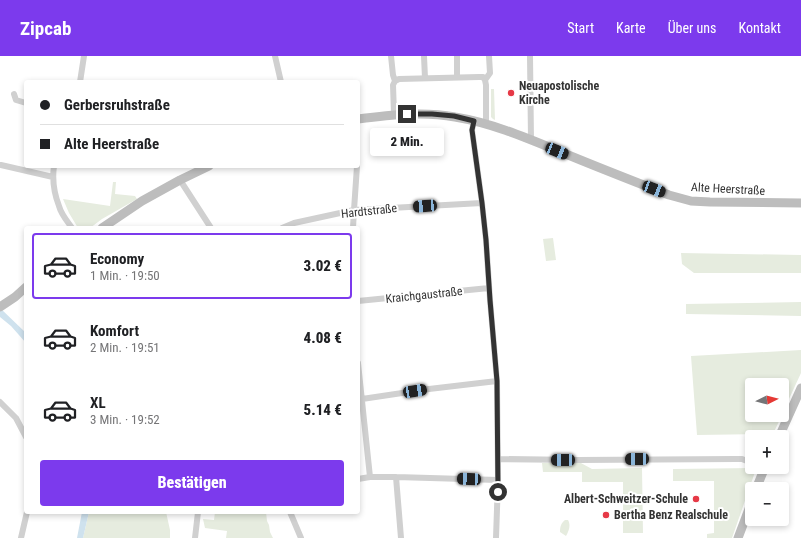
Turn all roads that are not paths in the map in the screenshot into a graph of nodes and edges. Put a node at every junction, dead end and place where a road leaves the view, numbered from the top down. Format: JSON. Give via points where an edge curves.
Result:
{"nodes":[{"id":1,"x":84,"y":56,"type":"edge"},
{"id":2,"x":275,"y":56,"type":"edge"},
{"id":3,"x":391,"y":56,"type":"edge"},
{"id":4,"x":424,"y":56,"type":"edge"},
{"id":5,"x":457,"y":56,"type":"edge"},
{"id":6,"x":489,"y":56,"type":"edge"},
{"id":7,"x":530,"y":56,"type":"edge"},
{"id":8,"x":457,"y":77,"type":"junction"},
{"id":9,"x":425,"y":78,"type":"junction"},
{"id":10,"x":80,"y":80,"type":"edge"},
{"id":11,"x":281,"y":80,"type":"edge"},
{"id":12,"x":485,"y":80,"type":"junction"},
{"id":13,"x":395,"y":81,"type":"junction"},
{"id":14,"x":14,"y":94,"type":"dead end"},
{"id":15,"x":24,"y":102,"type":"edge"},
{"id":16,"x":394,"y":114,"type":"junction"},
{"id":17,"x":360,"y":118,"type":"edge"},
{"id":18,"x":474,"y":121,"type":"junction"},
{"id":19,"x":486,"y":124,"type":"junction"},
{"id":20,"x":531,"y":140,"type":"junction"},
{"id":21,"x":1,"y":165,"type":"edge"},
{"id":22,"x":54,"y":168,"type":"edge"},
{"id":23,"x":205,"y":168,"type":"edge"},
{"id":24,"x":357,"y":168,"type":"edge"},
{"id":25,"x":53,"y":177,"type":"junction"},
{"id":26,"x":180,"y":180,"type":"junction"},
{"id":27,"x":482,"y":203,"type":"junction"},
{"id":28,"x":801,"y":203,"type":"edge"},
{"id":29,"x":354,"y":210,"type":"junction"},
{"id":30,"x":71,"y":226,"type":"edge"},
{"id":31,"x":105,"y":226,"type":"edge"},
{"id":32,"x":210,"y":226,"type":"edge"},
{"id":33,"x":287,"y":226,"type":"edge"},
{"id":34,"x":353,"y":226,"type":"edge"},
{"id":35,"x":489,"y":288,"type":"junction"},
{"id":36,"x":24,"y":289,"type":"edge"},
{"id":37,"x":360,"y":301,"type":"edge"},
{"id":38,"x":2,"y":306,"type":"edge"},
{"id":39,"x":360,"y":381,"type":"edge"},
{"id":40,"x":497,"y":381,"type":"junction"},
{"id":41,"x":801,"y":388,"type":"edge"},
{"id":42,"x":362,"y":399,"type":"junction"},
{"id":43,"x":0,"y":402,"type":"edge"},
{"id":44,"x":782,"y":430,"type":"edge"},
{"id":45,"x":24,"y":433,"type":"edge"},
{"id":46,"x":498,"y":459,"type":"junction"},
{"id":47,"x":745,"y":460,"type":"edge"},
{"id":48,"x":396,"y":477,"type":"junction"},
{"id":49,"x":370,"y":478,"type":"junction"},
{"id":50,"x":360,"y":479,"type":"edge"},
{"id":51,"x":498,"y":480,"type":"junction"},
{"id":52,"x":26,"y":514,"type":"edge"},
{"id":53,"x":198,"y":514,"type":"edge"},
{"id":54,"x":291,"y":514,"type":"edge"},
{"id":55,"x":745,"y":520,"type":"edge"},
{"id":56,"x":21,"y":538,"type":"edge"},
{"id":57,"x":195,"y":538,"type":"edge"},
{"id":58,"x":301,"y":538,"type":"edge"},
{"id":59,"x":401,"y":538,"type":"edge"},
{"id":60,"x":496,"y":538,"type":"edge"},
{"id":61,"x":738,"y":538,"type":"edge"}],
"edges":[{"from":1,"to":10,"type":"street"},
{"from":2,"to":11,"type":"street"},
{"from":3,"to":13,"type":"street"},
{"from":4,"to":9,"type":"street"},
{"from":5,"to":8,"type":"street"},
{"from":6,"to":12,"type":"street","via":[[490,72]]},
{"from":7,"to":20,"type":"street"},
{"from":8,"to":9,"type":"street"},
{"from":8,"to":12,"type":"street","via":[[483,77]]},
{"from":9,"to":13,"type":"street"},
{"from":12,"to":19,"type":"street"},
{"from":13,"to":16,"type":"street"},
{"from":14,"to":15,"type":"street","via":[[16,100]]},
{"from":16,"to":17,"type":"street","name":"Alte Heerstraße"},
{"from":16,"to":18,"type":"street","name":"Alte Heerstraße","via":[[432,114]]},
{"from":18,"to":19,"type":"street","name":"Alte Heerstraße"},
{"from":18,"to":27,"type":"street","via":[[472,130]]},
{"from":19,"to":20,"type":"street","name":"Alte Heerstraße"},
{"from":20,"to":28,"type":"street","name":"Alte Heerstraße","via":[[669,195],[691,201]]},
{"from":21,"to":25,"type":"street"},
{"from":22,"to":25,"type":"street"},
{"from":23,"to":26,"type":"street"},
{"from":24,"to":29,"type":"street"},
{"from":25,"to":30,"type":"street","via":[[59,207]]},
{"from":26,"to":31,"type":"street"},
{"from":26,"to":32,"type":"street"},
{"from":27,"to":29,"type":"street","name":"Hardtstraße"},
{"from":27,"to":35,"type":"street"},
{"from":29,"to":33,"type":"street","name":"Hardtstraße"},
{"from":29,"to":34,"type":"street"},
{"from":35,"to":37,"type":"street","name":"Kraichgaustraße"},
{"from":35,"to":40,"type":"street"},
{"from":36,"to":38,"type":"street"},
{"from":39,"to":42,"type":"street"},
{"from":40,"to":42,"type":"street","via":[[429,388]]},
{"from":40,"to":46,"type":"street"},
{"from":41,"to":44,"type":"street"},
{"from":42,"to":49,"type":"street"},
{"from":43,"to":45,"type":"street","via":[[16,418]]},
{"from":46,"to":47,"type":"street"},
{"from":46,"to":51,"type":"street"},
{"from":48,"to":49,"type":"street"},
{"from":48,"to":51,"type":"street"},
{"from":48,"to":59,"type":"street"},
{"from":49,"to":50,"type":"street"},
{"from":51,"to":60,"type":"street"},
{"from":52,"to":56,"type":"street"},
{"from":53,"to":57,"type":"street"},
{"from":54,"to":58,"type":"street"},
{"from":55,"to":61,"type":"street"}]}
